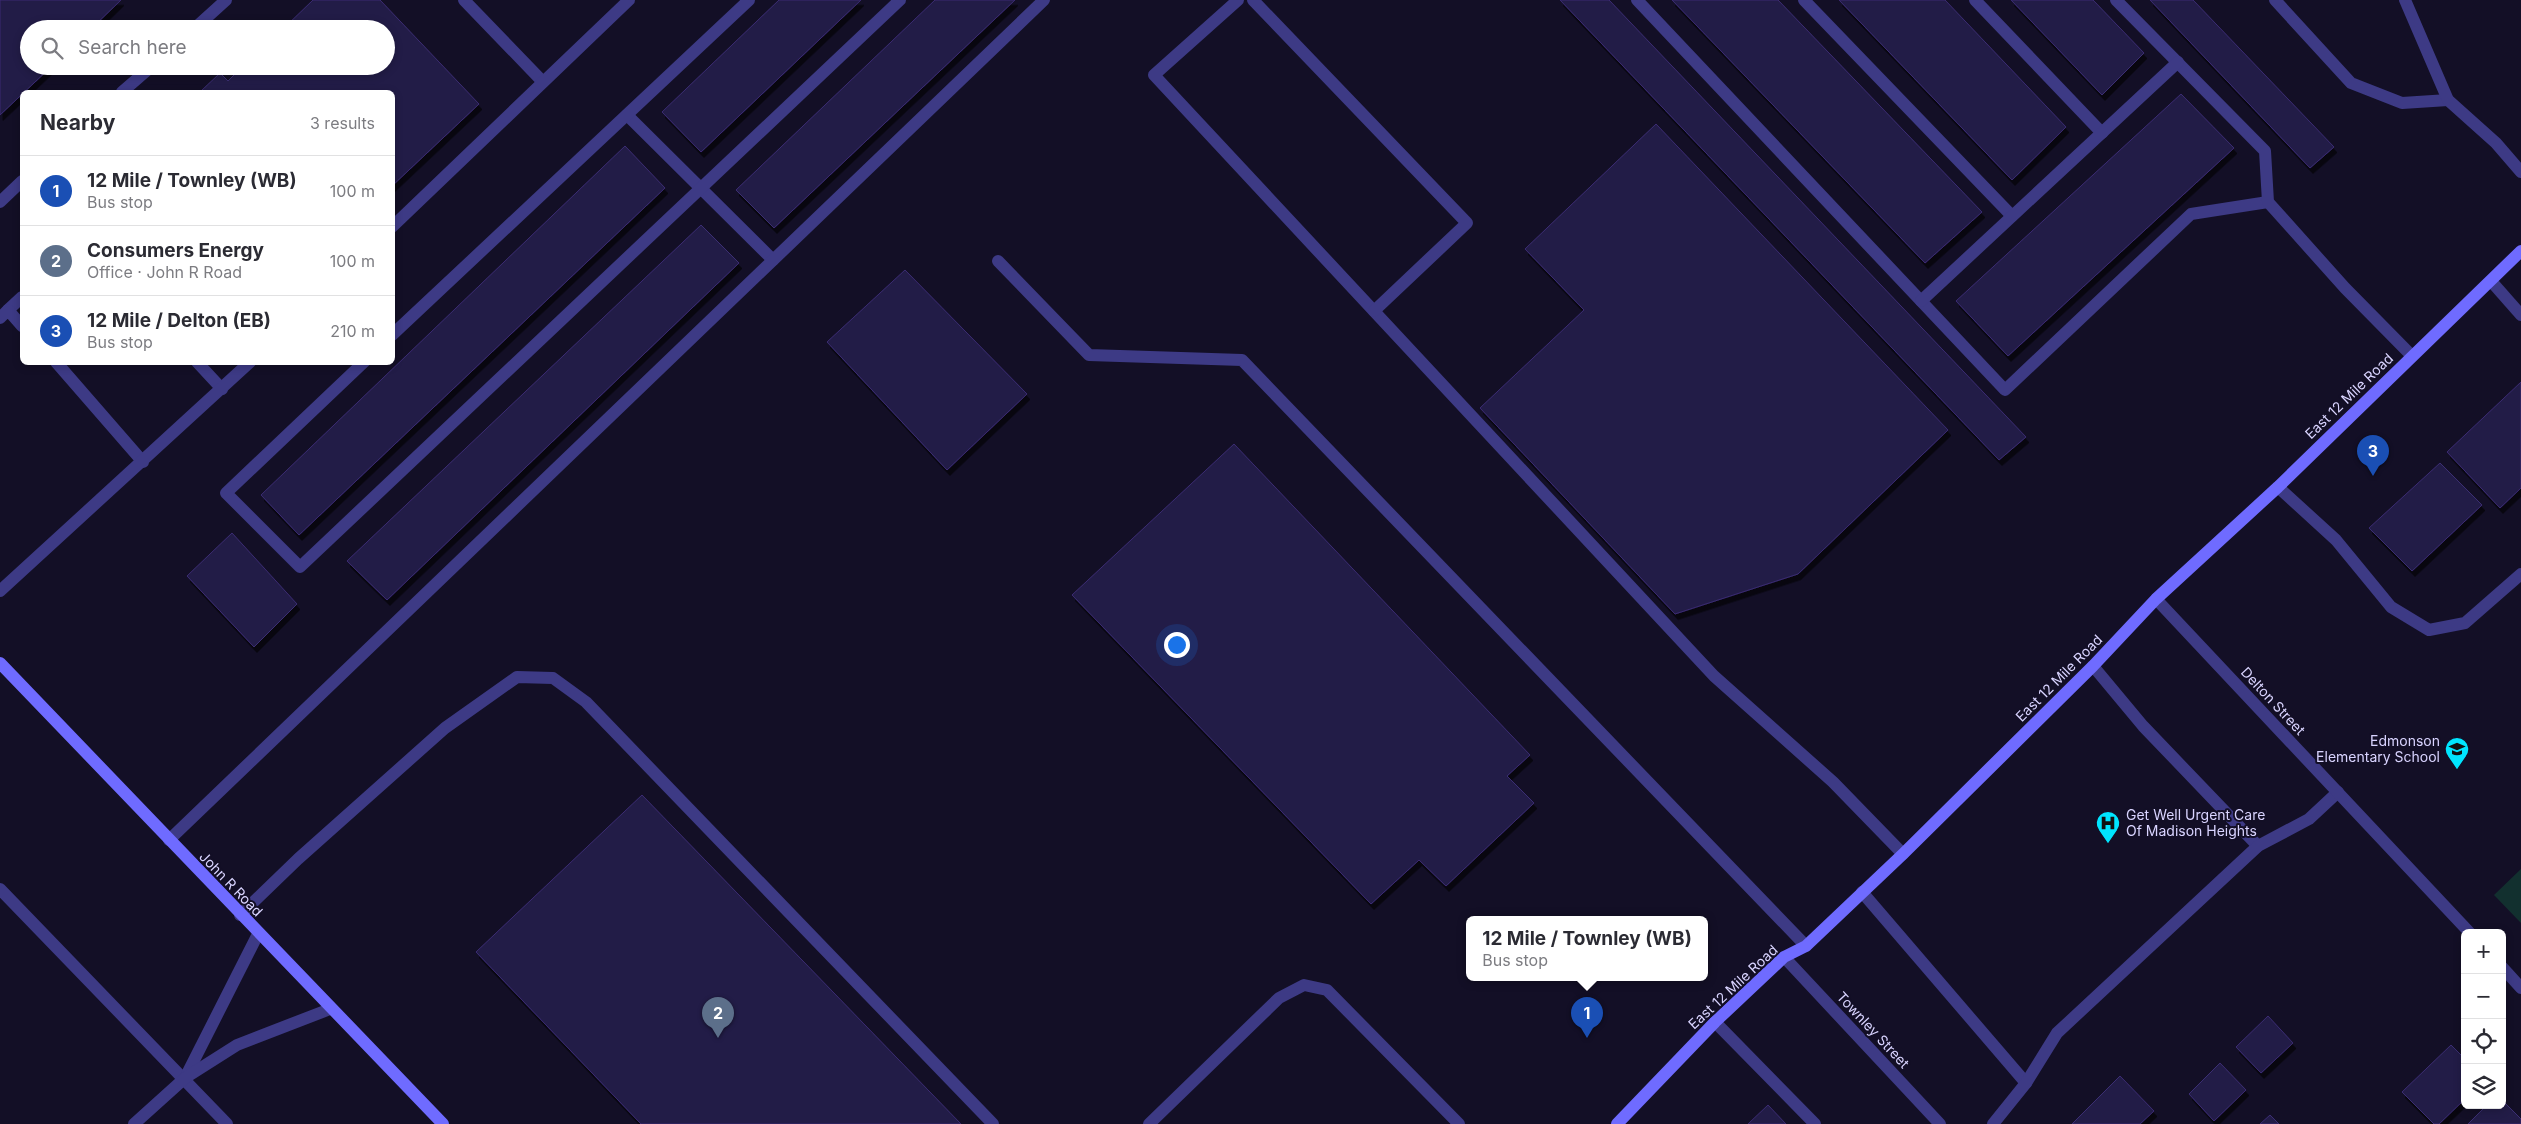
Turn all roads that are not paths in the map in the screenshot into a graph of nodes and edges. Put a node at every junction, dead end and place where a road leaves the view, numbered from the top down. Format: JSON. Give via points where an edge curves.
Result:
{"nodes":[{"id":1,"x":226,"y":0,"type":"edge"},
{"id":2,"x":629,"y":0,"type":"edge"},
{"id":3,"x":749,"y":0,"type":"edge"},
{"id":4,"x":900,"y":0,"type":"edge"},
{"id":5,"x":1044,"y":0,"type":"edge"},
{"id":6,"x":1238,"y":0,"type":"edge"},
{"id":7,"x":1252,"y":0,"type":"edge"},
{"id":8,"x":1637,"y":0,"type":"edge"},
{"id":9,"x":1804,"y":0,"type":"edge"},
{"id":10,"x":1975,"y":0,"type":"edge"},
{"id":11,"x":2116,"y":0,"type":"edge"},
{"id":12,"x":2275,"y":0,"type":"edge"},
{"id":13,"x":2406,"y":0,"type":"edge"},
{"id":14,"x":468,"y":1,"type":"edge"},
{"id":15,"x":204,"y":20,"type":"edge"},
{"id":16,"x":2178,"y":62,"type":"junction"},
{"id":17,"x":142,"y":75,"type":"edge"},
{"id":18,"x":543,"y":82,"type":"junction"},
{"id":19,"x":124,"y":90,"type":"edge"},
{"id":20,"x":2448,"y":100,"type":"junction"},
{"id":21,"x":627,"y":114,"type":"junction"},
{"id":22,"x":2102,"y":133,"type":"junction"},
{"id":23,"x":2521,"y":172,"type":"edge"},
{"id":24,"x":20,"y":184,"type":"edge"},
{"id":25,"x":701,"y":188,"type":"junction"},
{"id":26,"x":0,"y":202,"type":"edge"},
{"id":27,"x":2268,"y":202,"type":"junction"},
{"id":28,"x":2012,"y":216,"type":"junction"},
{"id":29,"x":395,"y":223,"type":"edge"},
{"id":30,"x":2521,"y":251,"type":"edge"},
{"id":31,"x":772,"y":260,"type":"junction"},
{"id":32,"x":998,"y":262,"type":"dead end"},
{"id":33,"x":2491,"y":281,"type":"junction"},
{"id":34,"x":20,"y":299,"type":"edge"},
{"id":35,"x":1921,"y":301,"type":"junction"},
{"id":36,"x":1374,"y":311,"type":"junction"},
{"id":37,"x":4,"y":314,"type":"edge"},
{"id":38,"x":2521,"y":316,"type":"edge"},
{"id":39,"x":20,"y":325,"type":"edge"},
{"id":40,"x":395,"y":333,"type":"edge"},
{"id":41,"x":2412,"y":356,"type":"junction"},
{"id":42,"x":59,"y":365,"type":"edge"},
{"id":43,"x":200,"y":365,"type":"edge"},
{"id":44,"x":247,"y":365,"type":"edge"},
{"id":45,"x":361,"y":365,"type":"edge"},
{"id":46,"x":222,"y":389,"type":"junction"},
{"id":47,"x":143,"y":462,"type":"junction"},
{"id":48,"x":2278,"y":487,"type":"junction"},
{"id":49,"x":2521,"y":574,"type":"edge"},
{"id":50,"x":0,"y":591,"type":"edge"},
{"id":51,"x":2156,"y":599,"type":"junction"},
{"id":52,"x":0,"y":663,"type":"edge"},
{"id":53,"x":2093,"y":666,"type":"junction"},
{"id":54,"x":2338,"y":792,"type":"junction"},
{"id":55,"x":169,"y":840,"type":"junction"},
{"id":56,"x":2258,"y":846,"type":"junction"},
{"id":57,"x":1903,"y":854,"type":"junction"},
{"id":58,"x":0,"y":890,"type":"edge"},
{"id":59,"x":1862,"y":892,"type":"junction"},
{"id":60,"x":240,"y":914,"type":"junction"},
{"id":61,"x":2466,"y":929,"type":"edge"},
{"id":62,"x":258,"y":934,"type":"junction"},
{"id":63,"x":1806,"y":946,"type":"junction"},
{"id":64,"x":1784,"y":957,"type":"junction"},
{"id":65,"x":2506,"y":972,"type":"edge"},
{"id":66,"x":2521,"y":988,"type":"edge"},
{"id":67,"x":330,"y":1009,"type":"junction"},
{"id":68,"x":1715,"y":1022,"type":"junction"},
{"id":69,"x":185,"y":1078,"type":"junction"},
{"id":70,"x":2026,"y":1083,"type":"junction"},
{"id":71,"x":134,"y":1124,"type":"edge"},
{"id":72,"x":227,"y":1124,"type":"edge"},
{"id":73,"x":443,"y":1124,"type":"edge"},
{"id":74,"x":993,"y":1124,"type":"edge"},
{"id":75,"x":1149,"y":1124,"type":"edge"},
{"id":76,"x":1459,"y":1124,"type":"edge"},
{"id":77,"x":1617,"y":1124,"type":"edge"},
{"id":78,"x":1815,"y":1124,"type":"edge"},
{"id":79,"x":1940,"y":1124,"type":"edge"},
{"id":80,"x":1993,"y":1124,"type":"edge"}],
"edges":[{"from":1,"to":15,"type":"street"},
{"from":2,"to":18,"type":"street"},
{"from":3,"to":21,"type":"street"},
{"from":4,"to":25,"type":"street"},
{"from":5,"to":31,"type":"street"},
{"from":6,"to":36,"type":"street","via":[[1154,75]]},
{"from":7,"to":36,"type":"street","via":[[1467,223]]},
{"from":8,"to":35,"type":"street"},
{"from":9,"to":28,"type":"street"},
{"from":10,"to":22,"type":"street"},
{"from":11,"to":16,"type":"street"},
{"from":12,"to":20,"type":"street","via":[[2351,83],[2402,103]]},
{"from":13,"to":20,"type":"street"},
{"from":14,"to":18,"type":"street"},
{"from":16,"to":22,"type":"street"},
{"from":16,"to":27,"type":"street","via":[[2266,151]]},
{"from":17,"to":19,"type":"street"},
{"from":18,"to":29,"type":"street"},
{"from":20,"to":23,"type":"street","via":[[2496,142]]},
{"from":21,"to":25,"type":"street"},
{"from":21,"to":40,"type":"street"},
{"from":22,"to":28,"type":"street"},
{"from":24,"to":26,"type":"street"},
{"from":25,"to":31,"type":"street"},
{"from":25,"to":45,"type":"street","via":[[300,567],[226,492]]},
{"from":27,"to":35,"type":"street","via":[[2192,214],[2005,390]]},
{"from":27,"to":41,"type":"street"},
{"from":28,"to":35,"type":"street"},
{"from":30,"to":33,"type":"main road","name":"East 12 Mile Road"},
{"from":31,"to":55,"type":"street"},
{"from":32,"to":63,"type":"street","via":[[1089,355],[1242,360]]},
{"from":33,"to":38,"type":"street"},
{"from":33,"to":41,"type":"main road","name":"East 12 Mile Road"},
{"from":34,"to":37,"type":"street"},
{"from":36,"to":57,"type":"street","via":[[1714,676],[1833,782]]},
{"from":37,"to":39,"type":"street"},
{"from":41,"to":48,"type":"main road","name":"East 12 Mile Road"},
{"from":42,"to":47,"type":"street"},
{"from":43,"to":46,"type":"street"},
{"from":44,"to":46,"type":"street"},
{"from":46,"to":47,"type":"street"},
{"from":47,"to":50,"type":"street"},
{"from":48,"to":49,"type":"street","via":[[2336,540],[2391,606],[2429,630],[2464,624]]},
{"from":48,"to":51,"type":"main road","name":"East 12 Mile Road"},
{"from":51,"to":53,"type":"main road","name":"East 12 Mile Road"},
{"from":51,"to":54,"type":"street","name":"Delton Street"},
{"from":52,"to":55,"type":"main road","name":"John R Road"},
{"from":53,"to":56,"type":"street","via":[[2143,726]]},
{"from":53,"to":57,"type":"main road","name":"East 12 Mile Road"},
{"from":54,"to":56,"type":"street","via":[[2309,819]]},
{"from":54,"to":61,"type":"street","name":"Delton Street"},
{"from":55,"to":60,"type":"main road","name":"John R Road"},
{"from":56,"to":70,"type":"street","via":[[2057,1033]]},
{"from":57,"to":59,"type":"main road","name":"East 12 Mile Road"},
{"from":58,"to":69,"type":"street"},
{"from":59,"to":63,"type":"main road","name":"East 12 Mile Road"},
{"from":59,"to":70,"type":"street"},
{"from":60,"to":62,"type":"main road","name":"John R Road"},
{"from":60,"to":74,"type":"street","via":[[445,728],[517,677],[553,678],[586,702]]},
{"from":62,"to":67,"type":"main road","name":"John R Road"},
{"from":62,"to":69,"type":"street"},
{"from":63,"to":64,"type":"main road","name":"East 12 Mile Road"},
{"from":64,"to":68,"type":"main road","name":"East 12 Mile Road"},
{"from":64,"to":79,"type":"street","name":"Townley Street"},
{"from":65,"to":66,"type":"street"},
{"from":67,"to":69,"type":"street","via":[[237,1045]]},
{"from":67,"to":73,"type":"main road","name":"John R Road"},
{"from":68,"to":77,"type":"main road","name":"East 12 Mile Road"},
{"from":68,"to":78,"type":"street"},
{"from":69,"to":71,"type":"street"},
{"from":69,"to":72,"type":"street"},
{"from":70,"to":80,"type":"street"},
{"from":75,"to":76,"type":"street","via":[[1279,998],[1304,985],[1327,990]]}]}
